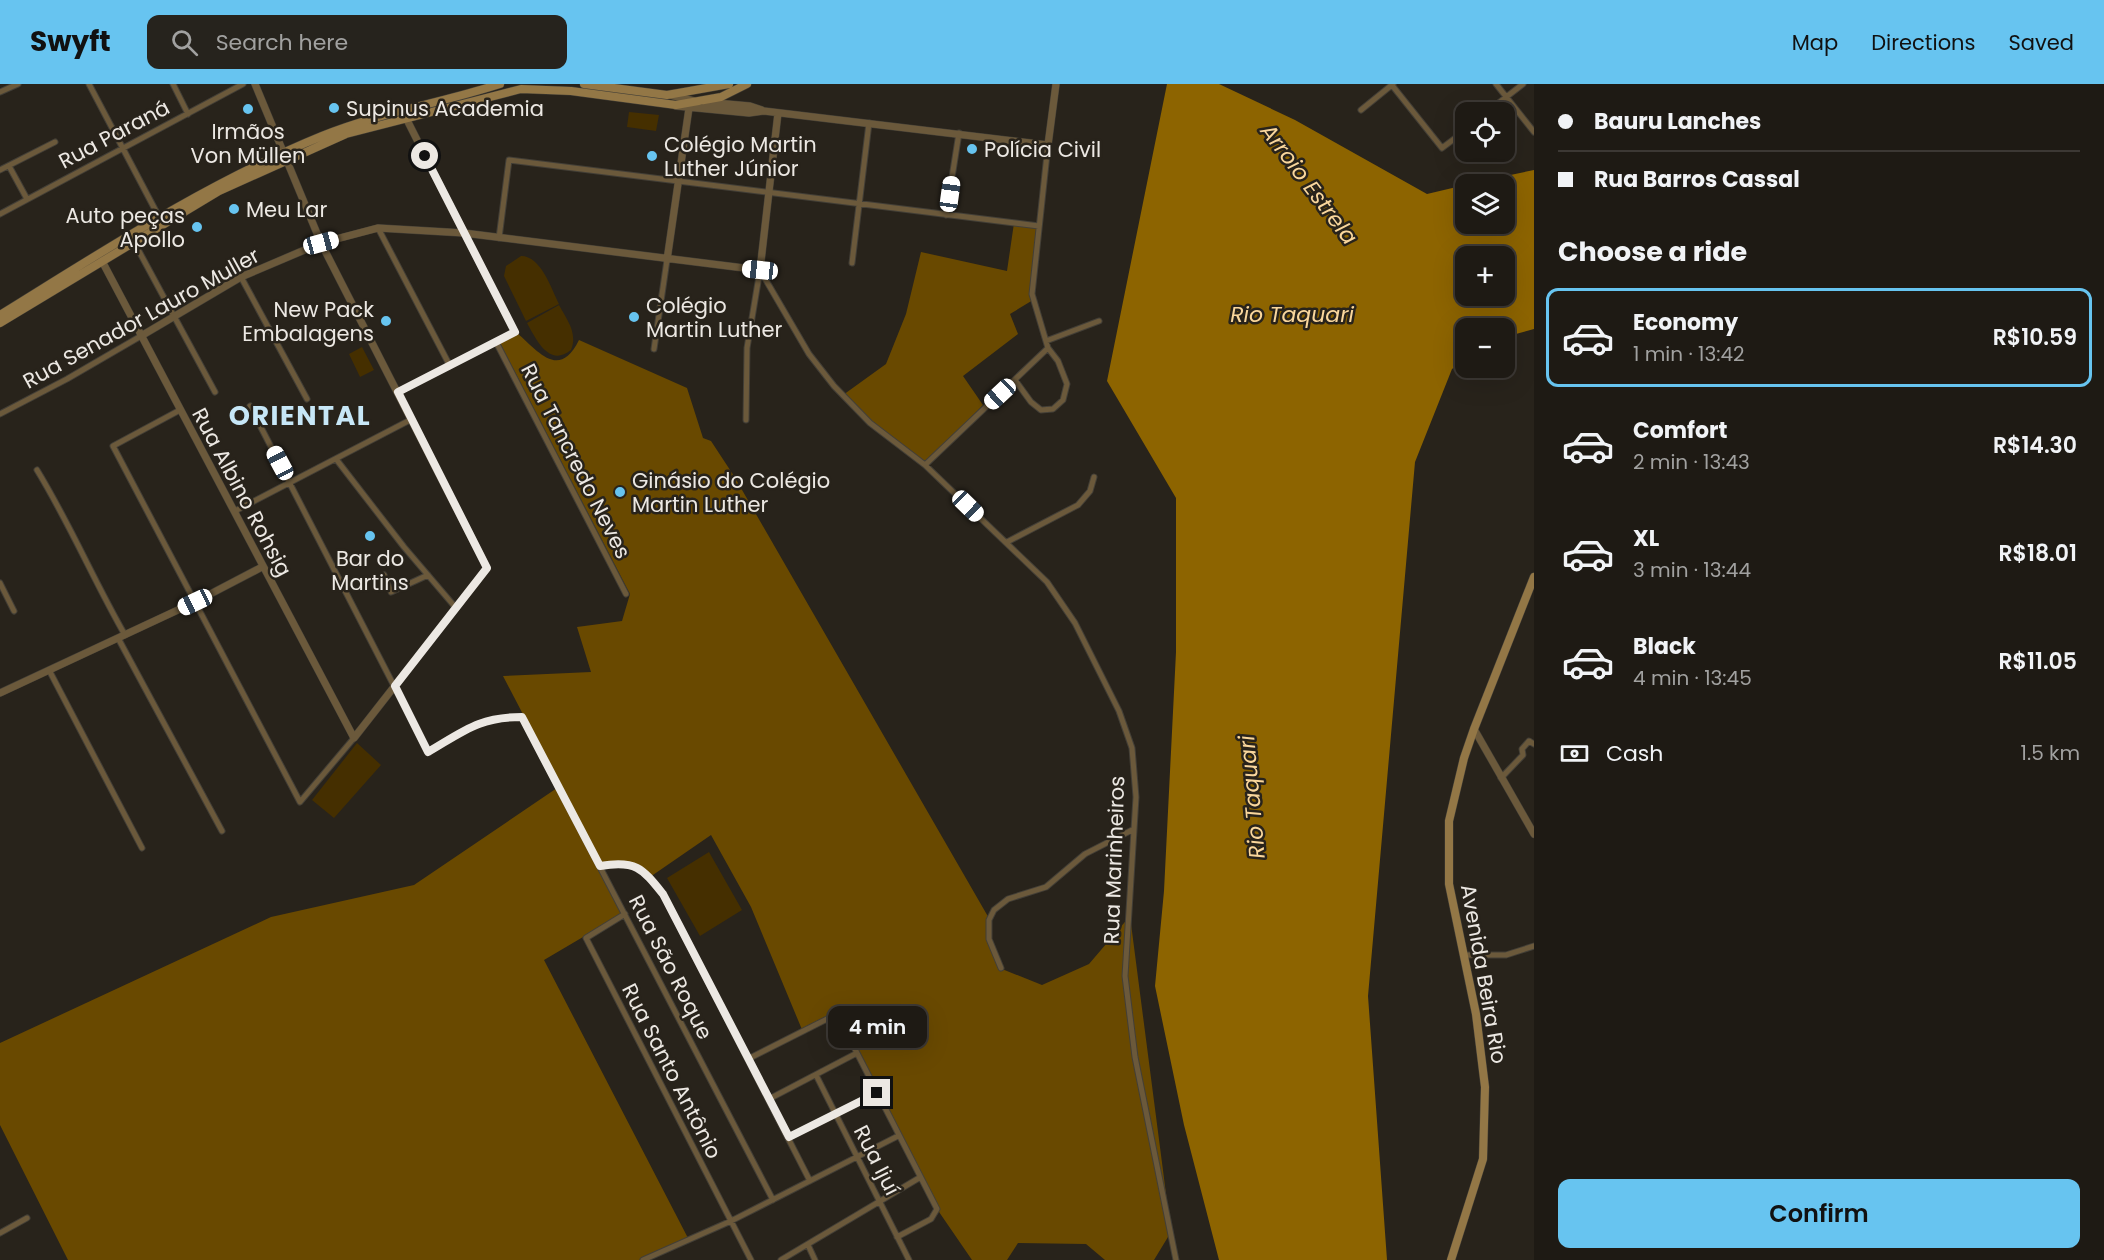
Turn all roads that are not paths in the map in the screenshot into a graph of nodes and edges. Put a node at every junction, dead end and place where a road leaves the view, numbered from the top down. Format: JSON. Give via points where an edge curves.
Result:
{"nodes":[{"id":1,"x":18,"y":84,"type":"edge"},
{"id":2,"x":89,"y":84,"type":"edge"},
{"id":3,"x":173,"y":84,"type":"edge"},
{"id":4,"x":243,"y":84,"type":"edge"},
{"id":5,"x":255,"y":84,"type":"edge"},
{"id":6,"x":500,"y":84,"type":"edge"},
{"id":7,"x":584,"y":84,"type":"edge"},
{"id":8,"x":729,"y":84,"type":"edge"},
{"id":9,"x":747,"y":84,"type":"edge"},
{"id":10,"x":1056,"y":84,"type":"edge"},
{"id":11,"x":1392,"y":84,"type":"edge"},
{"id":12,"x":1496,"y":84,"type":"edge"},
{"id":13,"x":1523,"y":84,"type":"edge"},
{"id":14,"x":520,"y":86,"type":"edge"},
{"id":15,"x":694,"y":87,"type":"edge"},
{"id":16,"x":610,"y":89,"type":"edge"},
{"id":17,"x":0,"y":92,"type":"edge"},
{"id":18,"x":667,"y":95,"type":"junction"},
{"id":19,"x":1506,"y":97,"type":"junction"},
{"id":20,"x":696,"y":102,"type":"junction"},
{"id":21,"x":1500,"y":102,"type":"edge"},
{"id":22,"x":665,"y":104,"type":"junction"},
{"id":23,"x":689,"y":108,"type":"junction"},
{"id":24,"x":1361,"y":110,"type":"dead end"},
{"id":25,"x":764,"y":111,"type":"junction"},
{"id":26,"x":778,"y":113,"type":"junction"},
{"id":27,"x":188,"y":114,"type":"junction"},
{"id":28,"x":404,"y":114,"type":"junction"},
{"id":29,"x":869,"y":123,"type":"junction"},
{"id":30,"x":1534,"y":132,"type":"edge"},
{"id":31,"x":959,"y":133,"type":"junction"},
{"id":32,"x":1455,"y":138,"type":"edge"},
{"id":33,"x":55,"y":142,"type":"dead end"},
{"id":34,"x":1048,"y":145,"type":"junction"},
{"id":35,"x":123,"y":148,"type":"junction"},
{"id":36,"x":285,"y":156,"type":"junction"},
{"id":37,"x":9,"y":166,"type":"junction"},
{"id":38,"x":0,"y":170,"type":"edge"},
{"id":39,"x":678,"y":180,"type":"junction"},
{"id":40,"x":769,"y":193,"type":"junction"},
{"id":41,"x":27,"y":199,"type":"junction"},
{"id":42,"x":859,"y":204,"type":"junction"},
{"id":43,"x":0,"y":214,"type":"edge"},
{"id":44,"x":946,"y":214,"type":"junction"},
{"id":45,"x":159,"y":217,"type":"junction"},
{"id":46,"x":1039,"y":226,"type":"junction"},
{"id":47,"x":378,"y":228,"type":"junction"},
{"id":48,"x":464,"y":233,"type":"junction"},
{"id":49,"x":499,"y":237,"type":"junction"},
{"id":50,"x":134,"y":242,"type":"junction"},
{"id":51,"x":321,"y":243,"type":"junction"},
{"id":52,"x":667,"y":260,"type":"junction"},
{"id":53,"x":102,"y":261,"type":"junction"},
{"id":54,"x":852,"y":263,"type":"dead end"},
{"id":55,"x":760,"y":270,"type":"junction"},
{"id":56,"x":241,"y":277,"type":"junction"},
{"id":57,"x":0,"y":315,"type":"edge"},
{"id":58,"x":173,"y":317,"type":"junction"},
{"id":59,"x":1099,"y":321,"type":"dead end"},
{"id":60,"x":0,"y":323,"type":"edge"},
{"id":61,"x":141,"y":336,"type":"junction"},
{"id":62,"x":496,"y":342,"type":"junction"},
{"id":63,"x":1047,"y":345,"type":"junction"},
{"id":64,"x":654,"y":349,"type":"dead end"},
{"id":65,"x":450,"y":366,"type":"junction"},
{"id":66,"x":1015,"y":380,"type":"junction"},
{"id":67,"x":215,"y":392,"type":"dead end"},
{"id":68,"x":398,"y":392,"type":"junction"},
{"id":69,"x":307,"y":399,"type":"dead end"},
{"id":70,"x":250,"y":406,"type":"dead end"},
{"id":71,"x":180,"y":410,"type":"junction"},
{"id":72,"x":0,"y":414,"type":"edge"},
{"id":73,"x":412,"y":419,"type":"junction"},
{"id":74,"x":746,"y":420,"type":"dead end"},
{"id":75,"x":336,"y":459,"type":"junction"},
{"id":76,"x":925,"y":465,"type":"junction"},
{"id":77,"x":38,"y":470,"type":"dead end"},
{"id":78,"x":1094,"y":477,"type":"dead end"},
{"id":79,"x":290,"y":482,"type":"junction"},
{"id":80,"x":235,"y":511,"type":"junction"},
{"id":81,"x":1007,"y":542,"type":"junction"},
{"id":82,"x":262,"y":567,"type":"junction"},
{"id":83,"x":384,"y":575,"type":"dead end"},
{"id":84,"x":428,"y":575,"type":"junction"},
{"id":85,"x":1534,"y":577,"type":"edge"},
{"id":86,"x":0,"y":583,"type":"edge"},
{"id":87,"x":626,"y":594,"type":"dead end"},
{"id":88,"x":195,"y":602,"type":"junction"},
{"id":89,"x":456,"y":608,"type":"junction"},
{"id":90,"x":14,"y":611,"type":"dead end"},
{"id":91,"x":122,"y":636,"type":"junction"},
{"id":92,"x":48,"y":670,"type":"junction"},
{"id":93,"x":395,"y":686,"type":"junction"},
{"id":94,"x":0,"y":693,"type":"edge"},
{"id":95,"x":1473,"y":729,"type":"junction"},
{"id":96,"x":354,"y":738,"type":"junction"},
{"id":97,"x":1534,"y":744,"type":"edge"},
{"id":98,"x":1502,"y":778,"type":"junction"},
{"id":99,"x":1134,"y":829,"type":"junction"},
{"id":100,"x":222,"y":831,"type":"dead end"},
{"id":101,"x":1534,"y":834,"type":"edge"},
{"id":102,"x":142,"y":848,"type":"dead end"},
{"id":103,"x":600,"y":866,"type":"junction"},
{"id":104,"x":625,"y":914,"type":"junction"},
{"id":105,"x":1533,"y":948,"type":"edge"},
{"id":106,"x":1465,"y":955,"type":"junction"},
{"id":107,"x":1001,"y":968,"type":"dead end"},
{"id":108,"x":857,"y":1053,"type":"junction"},
{"id":109,"x":748,"y":1059,"type":"junction"},
{"id":110,"x":816,"y":1075,"type":"junction"},
{"id":111,"x":877,"y":1093,"type":"junction"},
{"id":112,"x":769,"y":1099,"type":"junction"},
{"id":113,"x":835,"y":1114,"type":"junction"},
{"id":114,"x":898,"y":1136,"type":"junction"},
{"id":115,"x":789,"y":1137,"type":"junction"},
{"id":116,"x":858,"y":1158,"type":"junction"},
{"id":117,"x":919,"y":1178,"type":"junction"},
{"id":118,"x":810,"y":1181,"type":"junction"},
{"id":119,"x":773,"y":1200,"type":"junction"},
{"id":120,"x":880,"y":1202,"type":"junction"},
{"id":121,"x":27,"y":1218,"type":"dead end"},
{"id":122,"x":731,"y":1221,"type":"junction"},
{"id":123,"x":0,"y":1233,"type":"edge"},
{"id":124,"x":897,"y":1237,"type":"junction"},
{"id":125,"x":808,"y":1245,"type":"junction"},
{"id":126,"x":643,"y":1260,"type":"edge"},
{"id":127,"x":751,"y":1260,"type":"edge"},
{"id":128,"x":782,"y":1260,"type":"edge"},
{"id":129,"x":815,"y":1260,"type":"edge"},
{"id":130,"x":909,"y":1260,"type":"edge"},
{"id":131,"x":1176,"y":1260,"type":"edge"},
{"id":132,"x":1451,"y":1260,"type":"edge"}],
"edges":[{"from":1,"to":17,"type":"street"},
{"from":2,"to":35,"type":"street"},
{"from":3,"to":27,"type":"street"},
{"from":4,"to":27,"type":"street","name":"Rua Paraná"},
{"from":5,"to":36,"type":"street"},
{"from":6,"to":28,"type":"main road"},
{"from":7,"to":16,"type":"main road"},
{"from":8,"to":15,"type":"main road"},
{"from":9,"to":20,"type":"main road","via":[[721,97]]},
{"from":10,"to":34,"type":"street"},
{"from":11,"to":24,"type":"street"},
{"from":11,"to":32,"type":"street","via":[[1442,148]]},
{"from":12,"to":19,"type":"street"},
{"from":13,"to":19,"type":"street"},
{"from":14,"to":16,"type":"main road"},
{"from":14,"to":28,"type":"main road"},
{"from":15,"to":18,"type":"main road"},
{"from":16,"to":18,"type":"main road"},
{"from":16,"to":22,"type":"main road"},
{"from":18,"to":20,"type":"street"},
{"from":19,"to":21,"type":"street"},
{"from":19,"to":30,"type":"street"},
{"from":20,"to":22,"type":"main road"},
{"from":20,"to":25,"type":"street","via":[[750,106]]},
{"from":22,"to":23,"type":"street"},
{"from":23,"to":25,"type":"street"},
{"from":23,"to":39,"type":"street"},
{"from":25,"to":26,"type":"street"},
{"from":26,"to":29,"type":"street"},
{"from":26,"to":40,"type":"street"},
{"from":27,"to":35,"type":"street","name":"Rua Paraná"},
{"from":28,"to":36,"type":"main road","via":[[344,128]]},
{"from":28,"to":48,"type":"street"},
{"from":29,"to":31,"type":"street"},
{"from":29,"to":42,"type":"street"},
{"from":31,"to":34,"type":"street"},
{"from":31,"to":44,"type":"street"},
{"from":33,"to":37,"type":"street"},
{"from":34,"to":46,"type":"street"},
{"from":35,"to":41,"type":"street","name":"Rua Paraná"},
{"from":35,"to":45,"type":"street"},
{"from":36,"to":45,"type":"main road","via":[[214,185]]},
{"from":36,"to":50,"type":"main road"},
{"from":36,"to":51,"type":"street"},
{"from":37,"to":38,"type":"street"},
{"from":37,"to":41,"type":"street"},
{"from":39,"to":40,"type":"street"},
{"from":39,"to":49,"type":"street","via":[[509,160]]},
{"from":39,"to":52,"type":"street"},
{"from":40,"to":42,"type":"street"},
{"from":40,"to":55,"type":"street"},
{"from":41,"to":43,"type":"street","name":"Rua Paraná"},
{"from":42,"to":44,"type":"street"},
{"from":42,"to":54,"type":"street"},
{"from":44,"to":46,"type":"street"},
{"from":45,"to":57,"type":"main road"},
{"from":46,"to":63,"type":"street","via":[[1032,294]]},
{"from":47,"to":48,"type":"street","name":"Rua Senador Lauro Muller"},
{"from":47,"to":51,"type":"street","name":"Rua Senador Lauro Muller"},
{"from":47,"to":65,"type":"street"},
{"from":48,"to":49,"type":"street","name":"Rua Senador Lauro Muller"},
{"from":48,"to":62,"type":"street","via":[[515,332]]},
{"from":49,"to":52,"type":"street","name":"Rua Senador Lauro Muller"},
{"from":50,"to":53,"type":"main road"},
{"from":50,"to":58,"type":"street"},
{"from":51,"to":56,"type":"street","name":"Rua Senador Lauro Muller"},
{"from":51,"to":68,"type":"street"},
{"from":52,"to":55,"type":"street","name":"Rua Senador Lauro Muller"},
{"from":52,"to":64,"type":"street"},
{"from":53,"to":60,"type":"main road"},
{"from":53,"to":61,"type":"street","name":"Rua Albino Rohsig"},
{"from":55,"to":74,"type":"street","via":[[747,348]]},
{"from":55,"to":76,"type":"street","name":"Rua Marinheiros","via":[[809,354],[834,386],[870,423]]},
{"from":56,"to":58,"type":"street","name":"Rua Senador Lauro Muller"},
{"from":56,"to":69,"type":"street"},
{"from":58,"to":61,"type":"street","name":"Rua Senador Lauro Muller"},
{"from":58,"to":67,"type":"street"},
{"from":59,"to":63,"type":"street"},
{"from":61,"to":71,"type":"street","name":"Rua Albino Rohsig"},
{"from":61,"to":72,"type":"street","name":"Rua Senador Lauro Muller"},
{"from":62,"to":65,"type":"street"},
{"from":62,"to":87,"type":"street","name":"Rua Tancredo Neves"},
{"from":63,"to":66,"type":"street"},
{"from":63,"to":66,"type":"street","via":[[1067,384],[1064,400],[1053,409],[1041,410],[1030,402]]},
{"from":65,"to":68,"type":"street"},
{"from":66,"to":76,"type":"street"},
{"from":68,"to":73,"type":"street"},
{"from":70,"to":79,"type":"street"},
{"from":71,"to":80,"type":"street","name":"Rua Albino Rohsig"},
{"from":71,"to":88,"type":"street","via":[[113,446]]},
{"from":73,"to":75,"type":"street"},
{"from":73,"to":89,"type":"street","via":[[487,568]]},
{"from":75,"to":79,"type":"street"},
{"from":75,"to":84,"type":"street"},
{"from":76,"to":81,"type":"street","name":"Rua Marinheiros"},
{"from":77,"to":91,"type":"street","via":[[66,517]]},
{"from":78,"to":81,"type":"street","via":[[1090,491],[1078,505]]},
{"from":79,"to":80,"type":"street"},
{"from":79,"to":93,"type":"street"},
{"from":80,"to":82,"type":"street","name":"Rua Albino Rohsig"},
{"from":81,"to":99,"type":"street","name":"Rua Marinheiros","via":[[1058,597],[1119,711],[1132,748]]},
{"from":82,"to":88,"type":"street"},
{"from":82,"to":96,"type":"street","name":"Rua Albino Rohsig"},
{"from":83,"to":84,"type":"street","via":[[391,592]]},
{"from":84,"to":89,"type":"street"},
{"from":85,"to":95,"type":"main road","name":"Avenida Beira Rio"},
{"from":86,"to":90,"type":"street"},
{"from":88,"to":91,"type":"street"},
{"from":88,"to":96,"type":"street","via":[[300,802]]},
{"from":89,"to":93,"type":"street"},
{"from":91,"to":92,"type":"street"},
{"from":91,"to":100,"type":"street"},
{"from":92,"to":94,"type":"street"},
{"from":92,"to":102,"type":"street"},
{"from":93,"to":96,"type":"street"},
{"from":93,"to":103,"type":"street","name":"Rua São Roque","via":[[428,752],[480,722],[496,717],[522,717]]},
{"from":95,"to":98,"type":"street"},
{"from":95,"to":106,"type":"main road","name":"Avenida Beira Rio","via":[[1449,821],[1447,854],[1449,884]]},
{"from":97,"to":98,"type":"street","via":[[1529,741],[1522,749],[1523,755]]},
{"from":98,"to":101,"type":"street"},
{"from":99,"to":107,"type":"street","via":[[1085,854],[1046,887],[1008,899],[994,910],[989,920],[989,939]]},
{"from":99,"to":131,"type":"street","name":"Rua Marinheiros","via":[[1125,976],[1135,1057]]},
{"from":103,"to":104,"type":"street","name":"Rua São Roque"},
{"from":103,"to":109,"type":"street","via":[[622,862],[643,869],[663,894]]},
{"from":104,"to":119,"type":"street","name":"Rua São Roque"},
{"from":104,"to":122,"type":"street","name":"Rua Santo Antônio","via":[[586,938]]},
{"from":105,"to":106,"type":"street","via":[[1506,955]]},
{"from":106,"to":132,"type":"main road","name":"Avenida Beira Rio","via":[[1484,1065],[1484,1143],[1479,1173]]},
{"from":108,"to":109,"type":"street","via":[[837,1014]]},
{"from":108,"to":110,"type":"street"},
{"from":108,"to":111,"type":"street"},
{"from":109,"to":112,"type":"street"},
{"from":110,"to":112,"type":"street"},
{"from":110,"to":113,"type":"street","name":"Rua Ijuí"},
{"from":111,"to":113,"type":"street"},
{"from":111,"to":114,"type":"street"},
{"from":112,"to":115,"type":"street"},
{"from":113,"to":115,"type":"street"},
{"from":113,"to":116,"type":"street","name":"Rua Ijuí"},
{"from":114,"to":116,"type":"street"},
{"from":114,"to":117,"type":"street"},
{"from":115,"to":118,"type":"street"},
{"from":116,"to":118,"type":"street"},
{"from":116,"to":120,"type":"street","name":"Rua Ijuí"},
{"from":117,"to":120,"type":"street"},
{"from":117,"to":124,"type":"street","via":[[937,1209],[931,1219]]},
{"from":118,"to":119,"type":"street"},
{"from":119,"to":122,"type":"street"},
{"from":120,"to":124,"type":"street","name":"Rua Ijuí"},
{"from":120,"to":125,"type":"street"},
{"from":121,"to":123,"type":"street"},
{"from":122,"to":126,"type":"street"},
{"from":122,"to":127,"type":"street","name":"Rua Santo Antônio"},
{"from":124,"to":130,"type":"street","name":"Rua Ijuí"},
{"from":125,"to":128,"type":"street"},
{"from":125,"to":129,"type":"street"}]}
